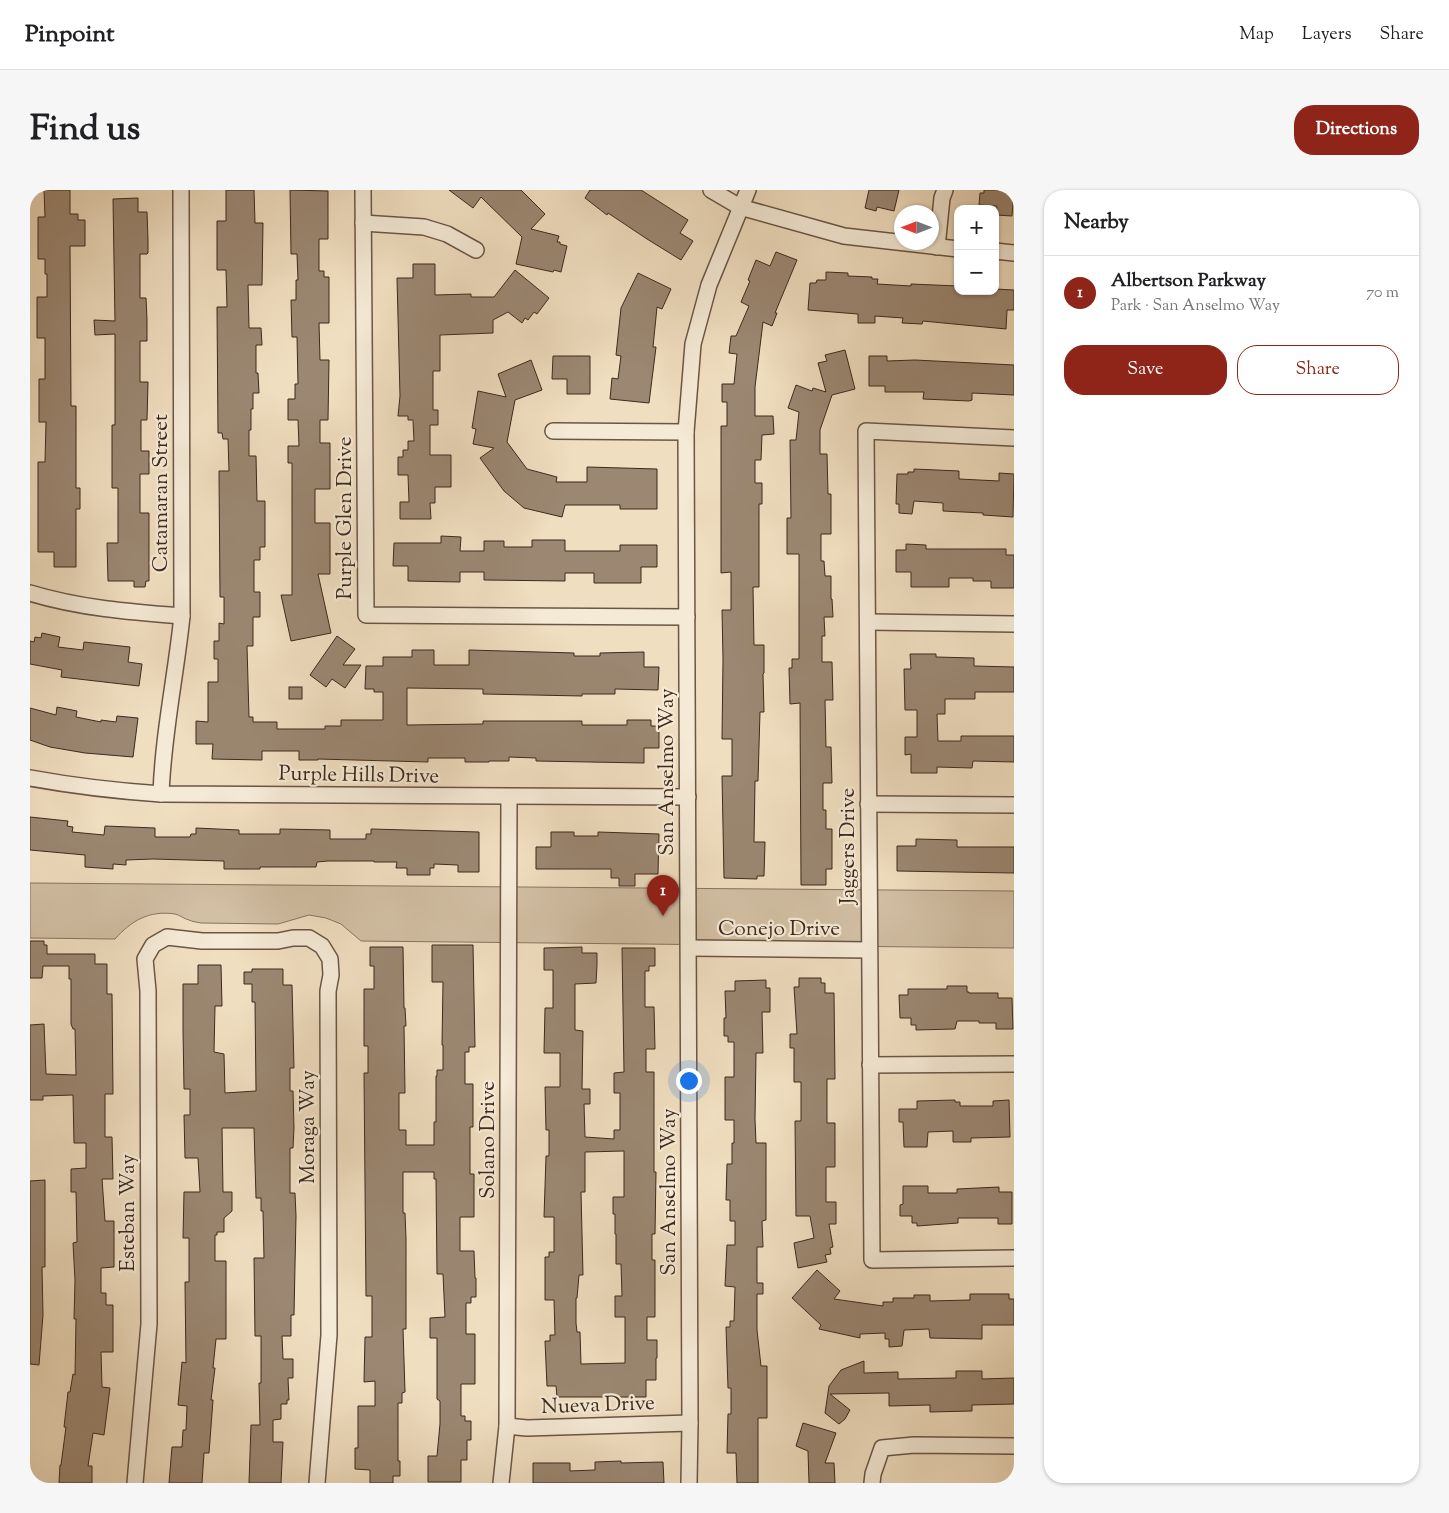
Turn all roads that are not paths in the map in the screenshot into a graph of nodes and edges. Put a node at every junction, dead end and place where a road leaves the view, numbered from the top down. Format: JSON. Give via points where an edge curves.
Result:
{"nodes":[{"id":1,"x":181,"y":190,"type":"edge"},
{"id":2,"x":363,"y":190,"type":"edge"},
{"id":3,"x":711,"y":190,"type":"edge"},
{"id":4,"x":748,"y":190,"type":"edge"},
{"id":5,"x":945,"y":190,"type":"edge"},
{"id":6,"x":740,"y":207,"type":"junction"},
{"id":7,"x":363,"y":224,"type":"junction"},
{"id":8,"x":939,"y":227,"type":"edge"},
{"id":9,"x":894,"y":242,"type":"edge"},
{"id":10,"x":939,"y":247,"type":"edge"},
{"id":11,"x":954,"y":249,"type":"edge"},
{"id":12,"x":476,"y":250,"type":"dead end"},
{"id":13,"x":999,"y":251,"type":"edge"},
{"id":14,"x":1014,"y":252,"type":"edge"},
{"id":15,"x":553,"y":432,"type":"dead end"},
{"id":16,"x":686,"y":432,"type":"junction"},
{"id":17,"x":1014,"y":438,"type":"edge"},
{"id":18,"x":30,"y":593,"type":"edge"},
{"id":19,"x":182,"y":616,"type":"junction"},
{"id":20,"x":687,"y":617,"type":"junction"},
{"id":21,"x":868,"y":622,"type":"junction"},
{"id":22,"x":1014,"y":624,"type":"edge"},
{"id":23,"x":30,"y":778,"type":"edge"},
{"id":24,"x":161,"y":794,"type":"junction"},
{"id":25,"x":509,"y":797,"type":"junction"},
{"id":26,"x":688,"y":797,"type":"junction"},
{"id":27,"x":868,"y":804,"type":"junction"},
{"id":28,"x":1014,"y":804,"type":"edge"},
{"id":29,"x":153,"y":945,"type":"joint"},
{"id":30,"x":689,"y":948,"type":"junction"},
{"id":31,"x":869,"y":950,"type":"junction"},
{"id":32,"x":1014,"y":1064,"type":"edge"},
{"id":33,"x":870,"y":1066,"type":"junction"},
{"id":34,"x":1014,"y":1258,"type":"edge"},
{"id":35,"x":690,"y":1423,"type":"junction"},
{"id":36,"x":507,"y":1426,"type":"junction"},
{"id":37,"x":1014,"y":1446,"type":"edge"},
{"id":38,"x":135,"y":1483,"type":"edge"},
{"id":39,"x":317,"y":1483,"type":"edge"},
{"id":40,"x":501,"y":1483,"type":"edge"},
{"id":41,"x":689,"y":1483,"type":"edge"},
{"id":42,"x":872,"y":1483,"type":"edge"}],
"edges":[{"from":1,"to":19,"type":"street","name":"Catamaran Street"},
{"from":2,"to":7,"type":"street","name":"Purple Glen Drive"},
{"from":3,"to":6,"type":"street"},
{"from":4,"to":6,"type":"street","name":"San Anselmo Way"},
{"from":5,"to":8,"type":"street"},
{"from":6,"to":9,"type":"street","via":[[844,236]]},
{"from":6,"to":16,"type":"street","name":"San Anselmo Way","via":[[709,285],[693,344]]},
{"from":7,"to":12,"type":"street","via":[[424,226]]},
{"from":7,"to":20,"type":"street","name":"Purple Glen Drive","via":[[366,615]]},
{"from":10,"to":11,"type":"street"},
{"from":13,"to":14,"type":"street"},
{"from":15,"to":16,"type":"street"},
{"from":16,"to":20,"type":"street","name":"San Anselmo Way"},
{"from":17,"to":21,"type":"street","name":"Jaggers Drive","via":[[866,431]]},
{"from":18,"to":19,"type":"street","via":[[98,608]]},
{"from":19,"to":24,"type":"street","name":"Catamaran Street","via":[[162,756]]},
{"from":20,"to":26,"type":"street","name":"San Anselmo Way"},
{"from":21,"to":22,"type":"street"},
{"from":21,"to":27,"type":"street","name":"Jaggers Drive"},
{"from":23,"to":24,"type":"street","name":"Purple Hills Drive","via":[[114,791]]},
{"from":24,"to":25,"type":"street","name":"Purple Hills Drive"},
{"from":25,"to":26,"type":"street","name":"Purple Hills Drive"},
{"from":25,"to":36,"type":"street","name":"Solano Drive"},
{"from":26,"to":30,"type":"street","name":"San Anselmo Way"},
{"from":27,"to":28,"type":"street"},
{"from":27,"to":31,"type":"street","name":"Jaggers Drive"},
{"from":29,"to":38,"type":"street","name":"Esteban Way","via":[[145,959],[148,991],[149,1324]]},
{"from":29,"to":39,"type":"street","name":"Moraga Way","via":[[168,937],[211,941],[308,938],[322,946],[330,959],[329,1335]]},
{"from":30,"to":31,"type":"street","name":"Conejo Drive"},
{"from":30,"to":35,"type":"street","name":"San Anselmo Way"},
{"from":31,"to":33,"type":"street","name":"Jaggers Drive"},
{"from":32,"to":33,"type":"street"},
{"from":33,"to":34,"type":"street","name":"Jaggers Drive","via":[[872,1260]]},
{"from":35,"to":36,"type":"street","name":"Nueva Drive"},
{"from":35,"to":41,"type":"street","name":"San Anselmo Way"},
{"from":36,"to":40,"type":"street","name":"Solano Drive"},
{"from":37,"to":42,"type":"street","via":[[914,1445],[882,1448]]}]}
